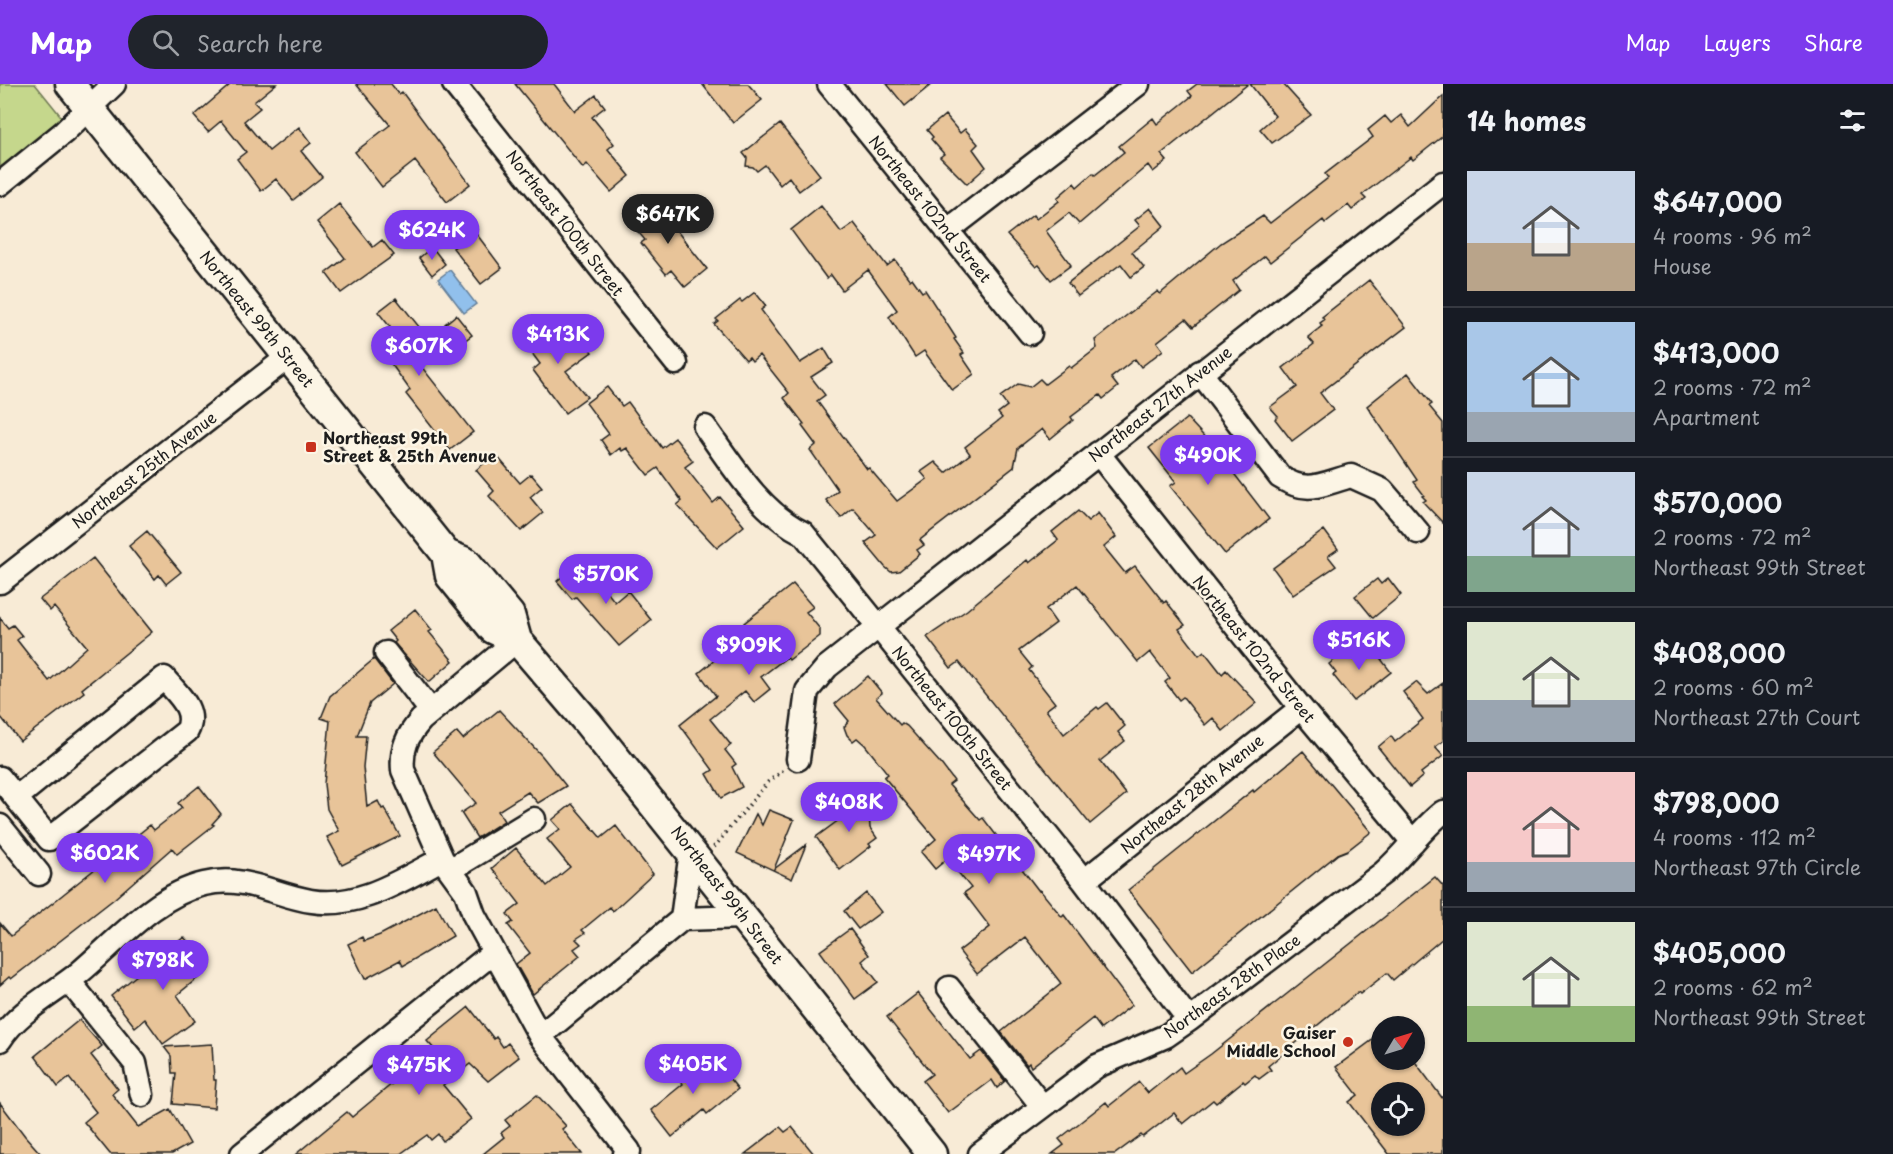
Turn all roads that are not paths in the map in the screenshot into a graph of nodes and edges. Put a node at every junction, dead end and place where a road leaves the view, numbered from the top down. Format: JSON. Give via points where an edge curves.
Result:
{"nodes":[{"id":1,"x":70,"y":84,"type":"edge"},
{"id":2,"x":114,"y":84,"type":"edge"},
{"id":3,"x":454,"y":84,"type":"edge"},
{"id":4,"x":829,"y":84,"type":"edge"},
{"id":5,"x":1138,"y":84,"type":"edge"},
{"id":6,"x":89,"y":108,"type":"junction"},
{"id":7,"x":1443,"y":183,"type":"edge"},
{"id":8,"x":0,"y":184,"type":"edge"},
{"id":9,"x":947,"y":231,"type":"junction"},
{"id":10,"x":1030,"y":333,"type":"dead end"},
{"id":11,"x":288,"y":357,"type":"junction"},
{"id":12,"x":676,"y":363,"type":"dead end"},
{"id":13,"x":1200,"y":372,"type":"junction"},
{"id":14,"x":705,"y":427,"type":"dead end"},
{"id":15,"x":1098,"y":453,"type":"junction"},
{"id":16,"x":1418,"y":532,"type":"dead end"},
{"id":17,"x":0,"y":582,"type":"edge"},
{"id":18,"x":878,"y":628,"type":"junction"},
{"id":19,"x":517,"y":640,"type":"junction"},
{"id":20,"x":386,"y":653,"type":"dead end"},
{"id":21,"x":1301,"y":708,"type":"junction"},
{"id":22,"x":432,"y":711,"type":"junction"},
{"id":23,"x":798,"y":759,"type":"road end"},
{"id":24,"x":0,"y":778,"type":"edge"},
{"id":25,"x":16,"y":798,"type":"junction"},
{"id":26,"x":1443,"y":812,"type":"edge"},
{"id":27,"x":534,"y":819,"type":"dead end"},
{"id":28,"x":0,"y":825,"type":"edge"},
{"id":29,"x":1413,"y":842,"type":"junction"},
{"id":30,"x":696,"y":857,"type":"junction"},
{"id":31,"x":446,"y":864,"type":"junction"},
{"id":32,"x":39,"y":874,"type":"dead end"},
{"id":33,"x":1084,"y":881,"type":"junction"},
{"id":34,"x":744,"y":918,"type":"junction"},
{"id":35,"x":682,"y":919,"type":"junction"},
{"id":36,"x":494,"y":952,"type":"junction"},
{"id":37,"x":69,"y":981,"type":"junction"},
{"id":38,"x":949,"y":988,"type":"dead end"},
{"id":39,"x":1189,"y":1020,"type":"junction"},
{"id":40,"x":540,"y":1036,"type":"junction"},
{"id":41,"x":0,"y":1040,"type":"edge"},
{"id":42,"x":142,"y":1095,"type":"dead end"},
{"id":43,"x":1042,"y":1106,"type":"junction"},
{"id":44,"x":242,"y":1154,"type":"edge"},
{"id":45,"x":625,"y":1154,"type":"edge"},
{"id":46,"x":932,"y":1154,"type":"edge"},
{"id":47,"x":980,"y":1154,"type":"edge"}],
"edges":[{"from":1,"to":6,"type":"main road","name":"Northeast 99th Street"},
{"from":2,"to":6,"type":"street"},
{"from":3,"to":12,"type":"street","name":"Northeast 100th Street"},
{"from":4,"to":9,"type":"street","name":"Northeast 102nd Street"},
{"from":5,"to":9,"type":"street"},
{"from":6,"to":8,"type":"street"},
{"from":6,"to":11,"type":"main road","name":"Northeast 99th Street"},
{"from":7,"to":13,"type":"street","name":"Northeast 27th Avenue"},
{"from":9,"to":10,"type":"street","name":"Northeast 102nd Street"},
{"from":11,"to":17,"type":"street","name":"Northeast 25th Avenue"},
{"from":11,"to":19,"type":"main road","name":"Northeast 99th Street","via":[[446,554],[450,576],[493,629]]},
{"from":13,"to":15,"type":"street","name":"Northeast 27th Avenue"},
{"from":13,"to":16,"type":"street","via":[[1281,477],[1296,487],[1314,487],[1351,476],[1382,490]]},
{"from":14,"to":18,"type":"street","name":"Northeast 100th Street","via":[[743,480],[785,524],[803,533]]},
{"from":15,"to":18,"type":"street","name":"Northeast 27th Avenue"},
{"from":15,"to":21,"type":"street","name":"Northeast 102nd Street"},
{"from":18,"to":23,"type":"street","name":"Northeast 27th Avenue","via":[[827,667],[807,691]]},
{"from":18,"to":33,"type":"street","name":"Northeast 100th Street"},
{"from":19,"to":22,"type":"street"},
{"from":19,"to":30,"type":"main road","name":"Northeast 99th Street"},
{"from":20,"to":22,"type":"street"},
{"from":21,"to":29,"type":"street","name":"Northeast 102nd Street"},
{"from":21,"to":33,"type":"street","name":"Northeast 28th Avenue"},
{"from":22,"to":31,"type":"street","via":[[412,731],[403,749],[403,770]]},
{"from":24,"to":25,"type":"street"},
{"from":25,"to":25,"type":"street","via":[[49,839],[186,730],[191,722],[189,709],[164,678]]},
{"from":26,"to":29,"type":"street","name":"Northeast 28th Place"},
{"from":27,"to":31,"type":"street"},
{"from":28,"to":32,"type":"street"},
{"from":29,"to":39,"type":"street","name":"Northeast 28th Place","via":[[1383,873]]},
{"from":30,"to":34,"type":"main road","name":"Northeast 99th Street"},
{"from":30,"to":35,"type":"street"},
{"from":31,"to":36,"type":"street","via":[[466,892]]},
{"from":31,"to":37,"type":"street","via":[[357,899],[331,903],[309,901],[259,885],[232,881],[205,884],[182,892],[149,914]]},
{"from":33,"to":39,"type":"street","name":"Northeast 100th Street"},
{"from":34,"to":35,"type":"street"},
{"from":34,"to":46,"type":"main road","name":"Northeast 99th Street"},
{"from":35,"to":40,"type":"street"},
{"from":36,"to":40,"type":"street"},
{"from":36,"to":44,"type":"street"},
{"from":37,"to":41,"type":"street","via":[[30,1009]]},
{"from":37,"to":42,"type":"street","via":[[135,1063]]},
{"from":38,"to":43,"type":"street"},
{"from":39,"to":43,"type":"street","name":"Northeast 28th Place","via":[[1166,1035],[1097,1066]]},
{"from":40,"to":45,"type":"street","via":[[629,1151]]},
{"from":43,"to":47,"type":"street","name":"Northeast 28th Place"}]}
